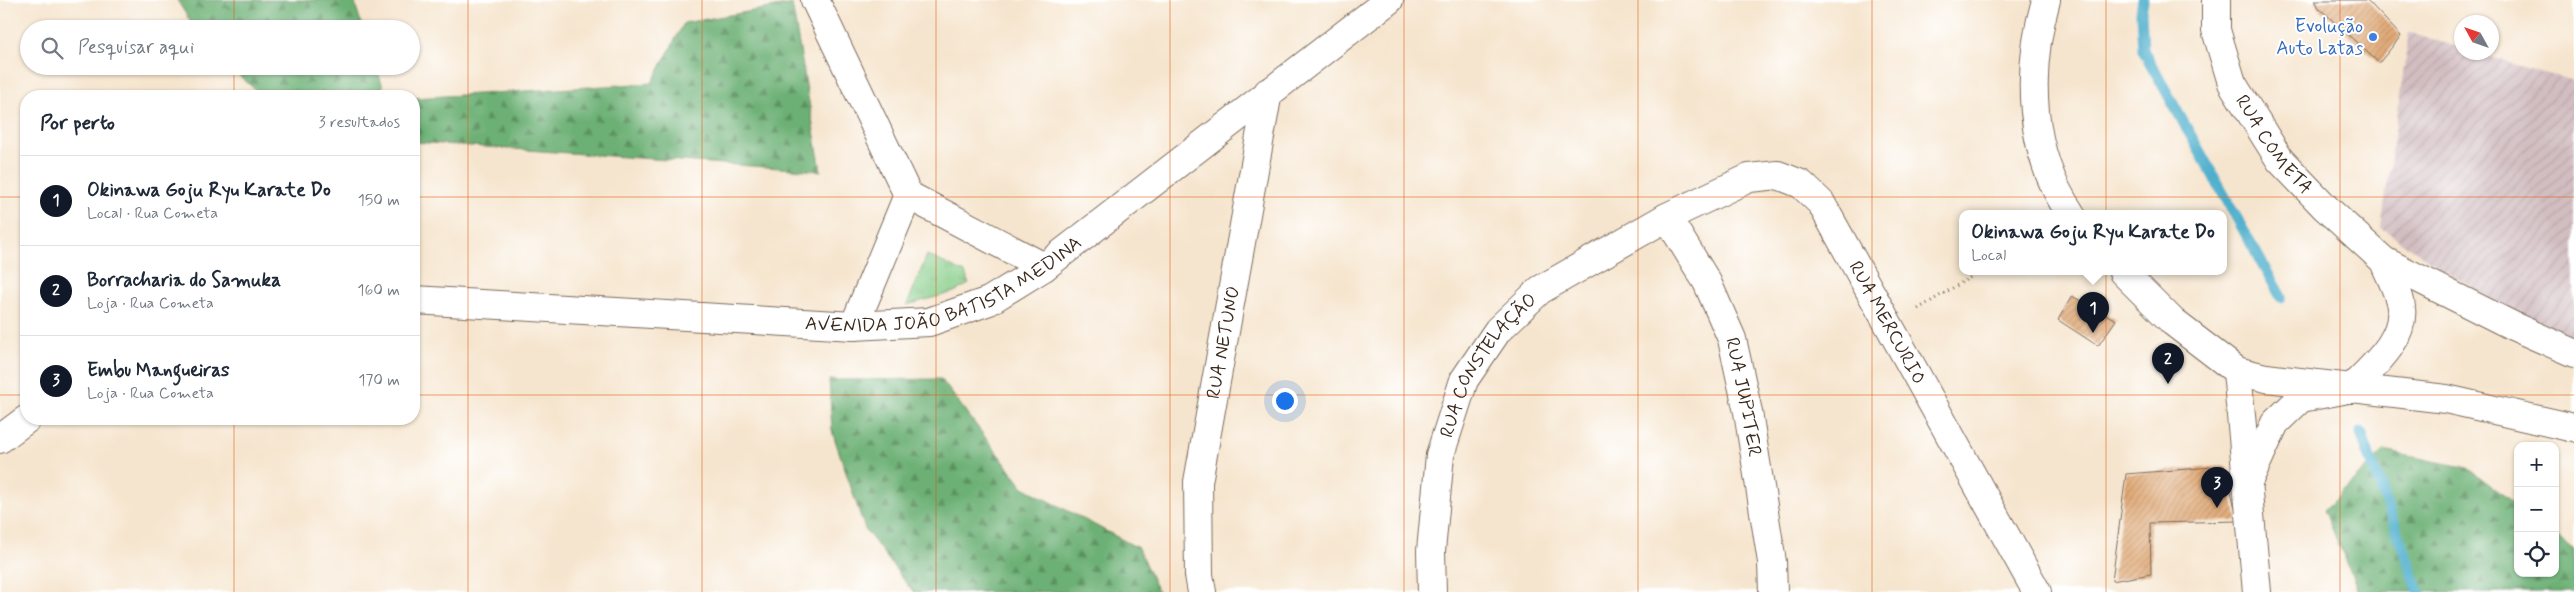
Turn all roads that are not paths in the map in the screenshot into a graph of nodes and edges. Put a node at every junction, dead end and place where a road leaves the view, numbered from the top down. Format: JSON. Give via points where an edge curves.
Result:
{"nodes":[{"id":1,"x":816,"y":0,"type":"edge"},
{"id":2,"x":1389,"y":0,"type":"edge"},
{"id":3,"x":2046,"y":0,"type":"edge"},
{"id":4,"x":2216,"y":0,"type":"edge"},
{"id":5,"x":1268,"y":92,"type":"junction"},
{"id":6,"x":908,"y":195,"type":"junction"},
{"id":7,"x":2069,"y":210,"type":"edge"},
{"id":8,"x":1667,"y":217,"type":"junction"},
{"id":9,"x":2384,"y":261,"type":"junction"},
{"id":10,"x":1044,"y":267,"type":"junction"},
{"id":11,"x":2126,"y":275,"type":"edge"},
{"id":12,"x":420,"y":300,"type":"edge"},
{"id":13,"x":854,"y":326,"type":"junction"},
{"id":14,"x":2574,"y":354,"type":"edge"},
{"id":15,"x":2238,"y":371,"type":"junction"},
{"id":16,"x":2351,"y":389,"type":"junction"},
{"id":17,"x":20,"y":424,"type":"edge"},
{"id":18,"x":2574,"y":428,"type":"edge"},
{"id":19,"x":0,"y":439,"type":"edge"},
{"id":20,"x":2248,"y":484,"type":"junction"},
{"id":21,"x":1202,"y":592,"type":"edge"},
{"id":22,"x":1432,"y":592,"type":"edge"},
{"id":23,"x":1773,"y":592,"type":"edge"},
{"id":24,"x":2037,"y":592,"type":"edge"},
{"id":25,"x":2257,"y":592,"type":"edge"}],
"edges":[{"from":1,"to":6,"type":"street"},
{"from":2,"to":5,"type":"street","name":"AVENIDA JOÃO BATISTA MEDINA"},
{"from":3,"to":7,"type":"street","via":[[2038,28],[2033,73],[2036,118],[2043,162]]},
{"from":4,"to":9,"type":"street","name":"RUA COMETA","via":[[2216,30],[2232,83],[2280,160]]},
{"from":5,"to":10,"type":"street","name":"AVENIDA JOÃO BATISTA MEDINA"},
{"from":5,"to":21,"type":"street","name":"RUA NETUNO","via":[[1198,482]]},
{"from":6,"to":10,"type":"street"},
{"from":6,"to":13,"type":"street"},
{"from":8,"to":22,"type":"street","name":"RUA CONSTELAÇÃO","via":[[1540,290],[1498,330],[1464,380],[1440,455],[1431,551]]},
{"from":8,"to":23,"type":"street","name":"RUA JUPITER","via":[[1707,282],[1732,339],[1748,412],[1772,562]]},
{"from":8,"to":24,"type":"street","name":"RUA MERCURIO","via":[[1749,178],[1778,175],[1802,184],[1821,202]]},
{"from":9,"to":14,"type":"street"},
{"from":9,"to":16,"type":"street","via":[[2402,308],[2399,325],[2393,341]]},
{"from":10,"to":13,"type":"street","name":"AVENIDA JOÃO BATISTA MEDINA","via":[[989,301],[929,322]]},
{"from":11,"to":15,"type":"street","via":[[2173,322]]},
{"from":12,"to":13,"type":"street","name":"AVENIDA JOÃO BATISTA MEDINA"},
{"from":15,"to":16,"type":"street","via":[[2266,378]]},
{"from":15,"to":20,"type":"street"},
{"from":16,"to":18,"type":"street","via":[[2446,399]]},
{"from":16,"to":20,"type":"street","via":[[2301,398],[2275,423]]},
{"from":17,"to":19,"type":"street"},
{"from":20,"to":25,"type":"street"}]}
